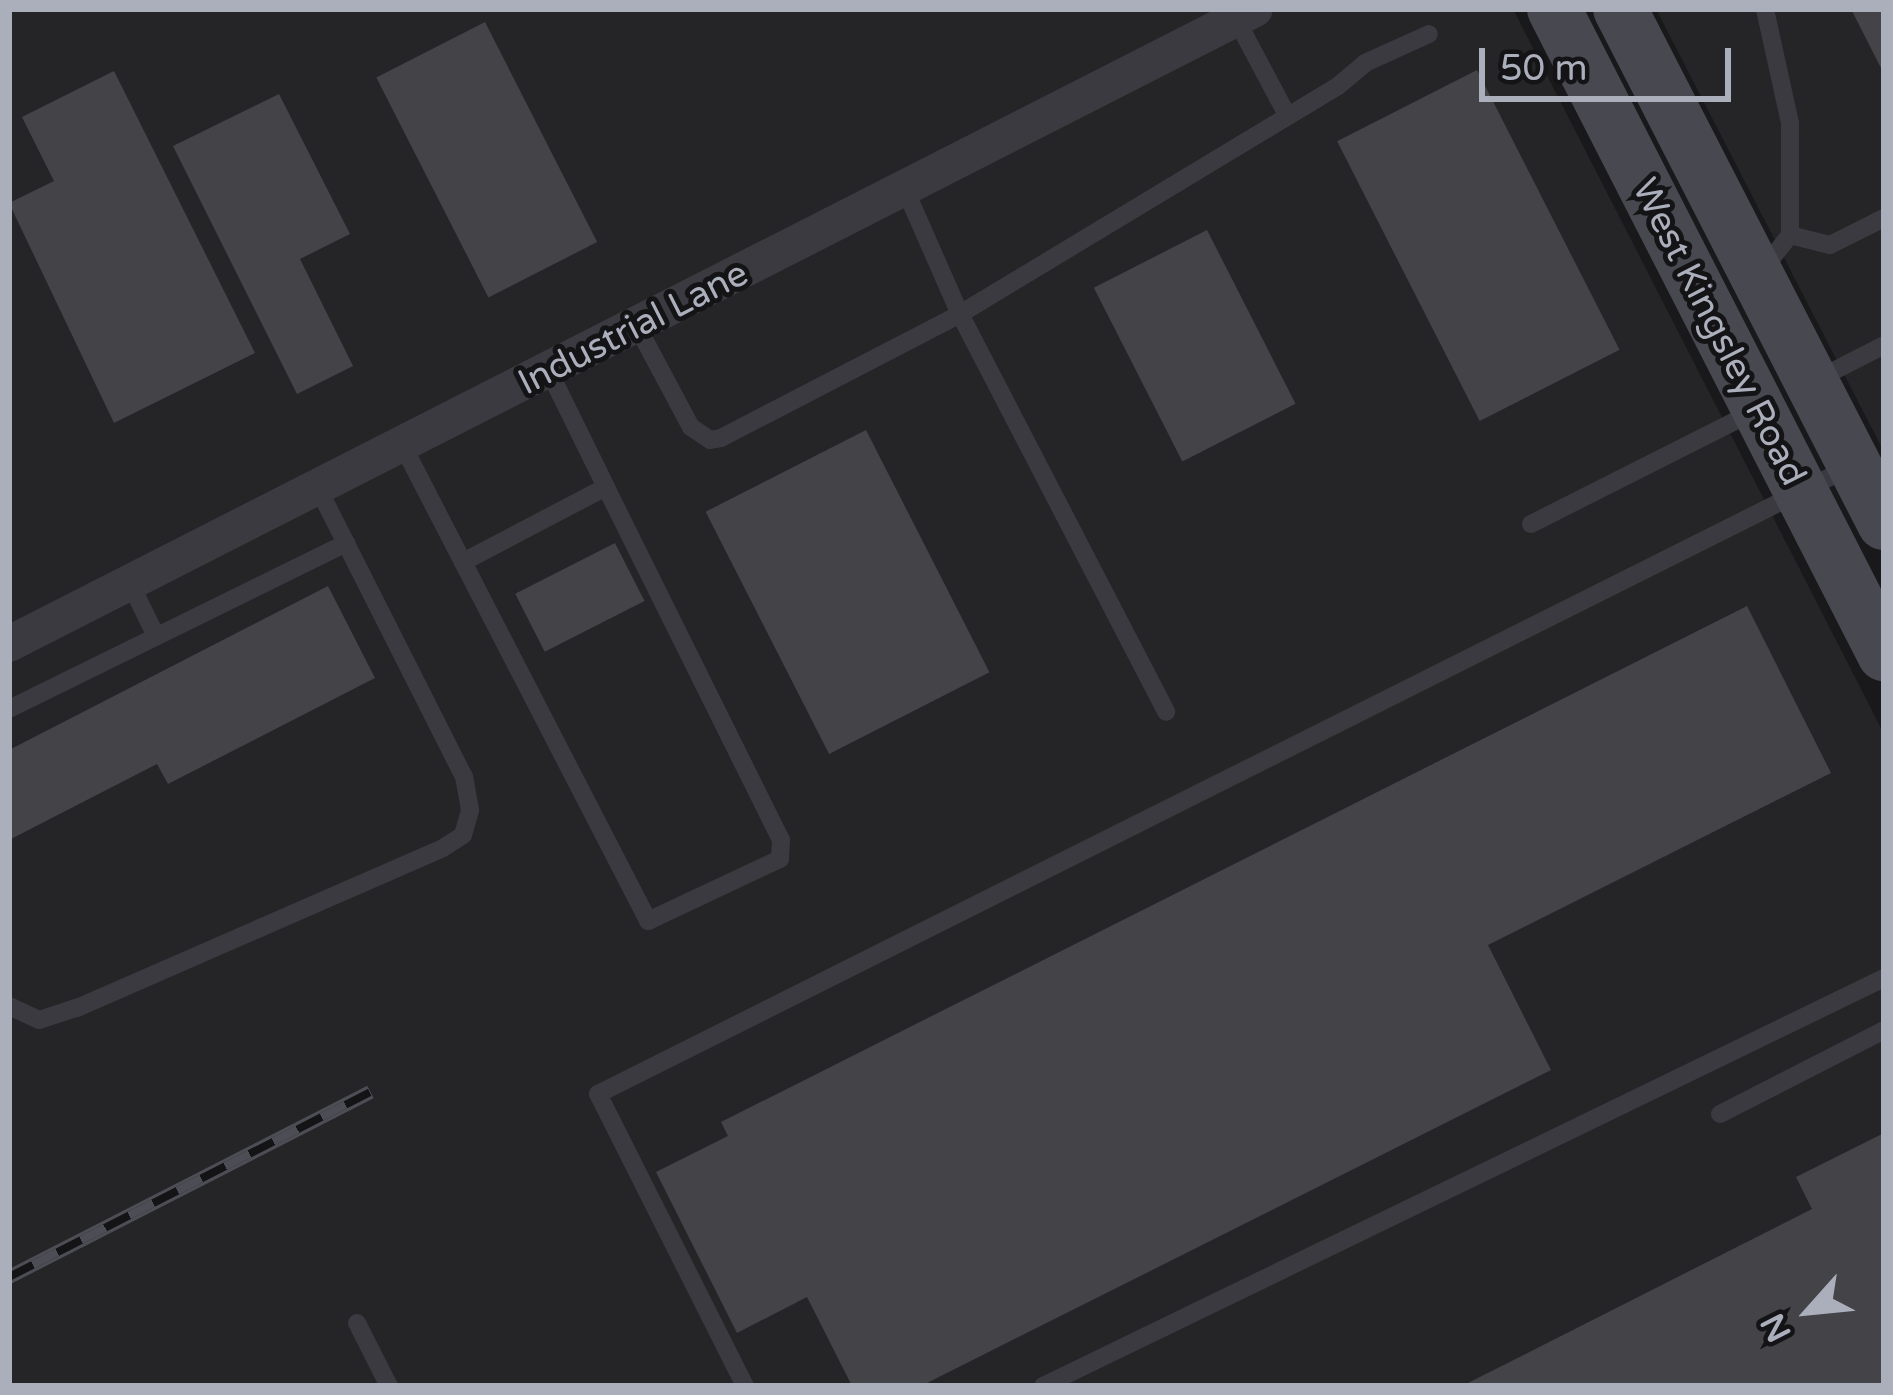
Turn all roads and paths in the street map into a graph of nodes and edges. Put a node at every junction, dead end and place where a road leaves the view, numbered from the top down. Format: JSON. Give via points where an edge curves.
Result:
{"nodes":[{"id":1,"x":1554,"y":9,"type":"edge"},
{"id":2,"x":1620,"y":9,"type":"edge"},
{"id":3,"x":1766,"y":9,"type":"edge"},
{"id":4,"x":1246,"y":14,"type":"edge"},
{"id":5,"x":1429,"y":34,"type":"dead end"},
{"id":6,"x":1287,"y":115,"type":"junction"},
{"id":7,"x":905,"y":189,"type":"junction"},
{"id":8,"x":1884,"y":218,"type":"edge"},
{"id":9,"x":1774,"y":255,"type":"junction"},
{"id":10,"x":960,"y":314,"type":"junction"},
{"id":11,"x":638,"y":326,"type":"junction"},
{"id":12,"x":1884,"y":345,"type":"edge"},
{"id":13,"x":549,"y":371,"type":"junction"},
{"id":14,"x":1785,"y":396,"type":"junction"},
{"id":15,"x":403,"y":446,"type":"junction"},
{"id":16,"x":1854,"y":464,"type":"junction"},
{"id":17,"x":606,"y":487,"type":"junction"},
{"id":18,"x":318,"y":488,"type":"junction"},
{"id":19,"x":1801,"y":492,"type":"junction"},
{"id":20,"x":1884,"y":523,"type":"edge"},
{"id":21,"x":1531,"y":524,"type":"dead end"},
{"id":22,"x":346,"y":543,"type":"junction"},
{"id":23,"x":463,"y":562,"type":"junction"},
{"id":24,"x":130,"y":583,"type":"junction"},
{"id":25,"x":156,"y":636,"type":"junction"},
{"id":26,"x":9,"y":644,"type":"edge"},
{"id":27,"x":1884,"y":655,"type":"edge"},
{"id":28,"x":9,"y":709,"type":"edge"},
{"id":29,"x":1166,"y":712,"type":"dead end"},
{"id":30,"x":1884,"y":978,"type":"edge"},
{"id":31,"x":9,"y":1006,"type":"edge"},
{"id":32,"x":1884,"y":1030,"type":"edge"},
{"id":33,"x":1720,"y":1114,"type":"dead end"},
{"id":34,"x":357,"y":1323,"type":"dead end"},
{"id":35,"x":389,"y":1386,"type":"edge"},
{"id":36,"x":745,"y":1386,"type":"edge"},
{"id":37,"x":1043,"y":1386,"type":"edge"}],
"edges":[{"from":1,"to":14,"type":"main road","name":"West Kingsley Road"},
{"from":2,"to":9,"type":"main road","name":"West Kingsley Road"},
{"from":3,"to":9,"type":"lane","via":[[1790,123]]},
{"from":4,"to":6,"type":"lane"},
{"from":4,"to":7,"type":"street","name":"Industrial Lane"},
{"from":5,"to":6,"type":"lane","via":[[1365,63]]},
{"from":6,"to":10,"type":"lane"},
{"from":7,"to":10,"type":"lane"},
{"from":7,"to":11,"type":"street","name":"Industrial Lane"},
{"from":8,"to":9,"type":"lane","via":[[1830,245]]},
{"from":9,"to":14,"type":"main road","name":"West Kingsley Road"},
{"from":10,"to":11,"type":"lane","via":[[710,440],[691,427]]},
{"from":10,"to":29,"type":"lane"},
{"from":11,"to":13,"type":"street","name":"Industrial Lane"},
{"from":12,"to":14,"type":"lane"},
{"from":13,"to":15,"type":"street","name":"Industrial Lane"},
{"from":13,"to":17,"type":"lane"},
{"from":14,"to":16,"type":"main road","name":"West Kingsley Road"},
{"from":14,"to":19,"type":"main road","name":"West Kingsley Road"},
{"from":14,"to":21,"type":"lane"},
{"from":15,"to":18,"type":"street","name":"Industrial Lane"},
{"from":15,"to":23,"type":"lane"},
{"from":16,"to":19,"type":"lane"},
{"from":16,"to":20,"type":"main road","name":"West Kingsley Road"},
{"from":17,"to":23,"type":"lane"},
{"from":17,"to":23,"type":"lane","via":[[781,840],[780,859],[648,920]]},
{"from":18,"to":22,"type":"lane"},
{"from":18,"to":24,"type":"street","name":"Industrial Lane"},
{"from":19,"to":27,"type":"main road","name":"West Kingsley Road"},
{"from":19,"to":36,"type":"lane","via":[[598,1094]]},
{"from":22,"to":25,"type":"lane"},
{"from":22,"to":31,"type":"lane","via":[[464,778],[470,810],[463,835],[77,1008],[39,1021]]},
{"from":24,"to":25,"type":"lane"},
{"from":24,"to":26,"type":"street","name":"Industrial Lane"},
{"from":25,"to":28,"type":"lane"},
{"from":30,"to":37,"type":"lane"},
{"from":32,"to":33,"type":"lane"},
{"from":34,"to":35,"type":"lane"}]}
